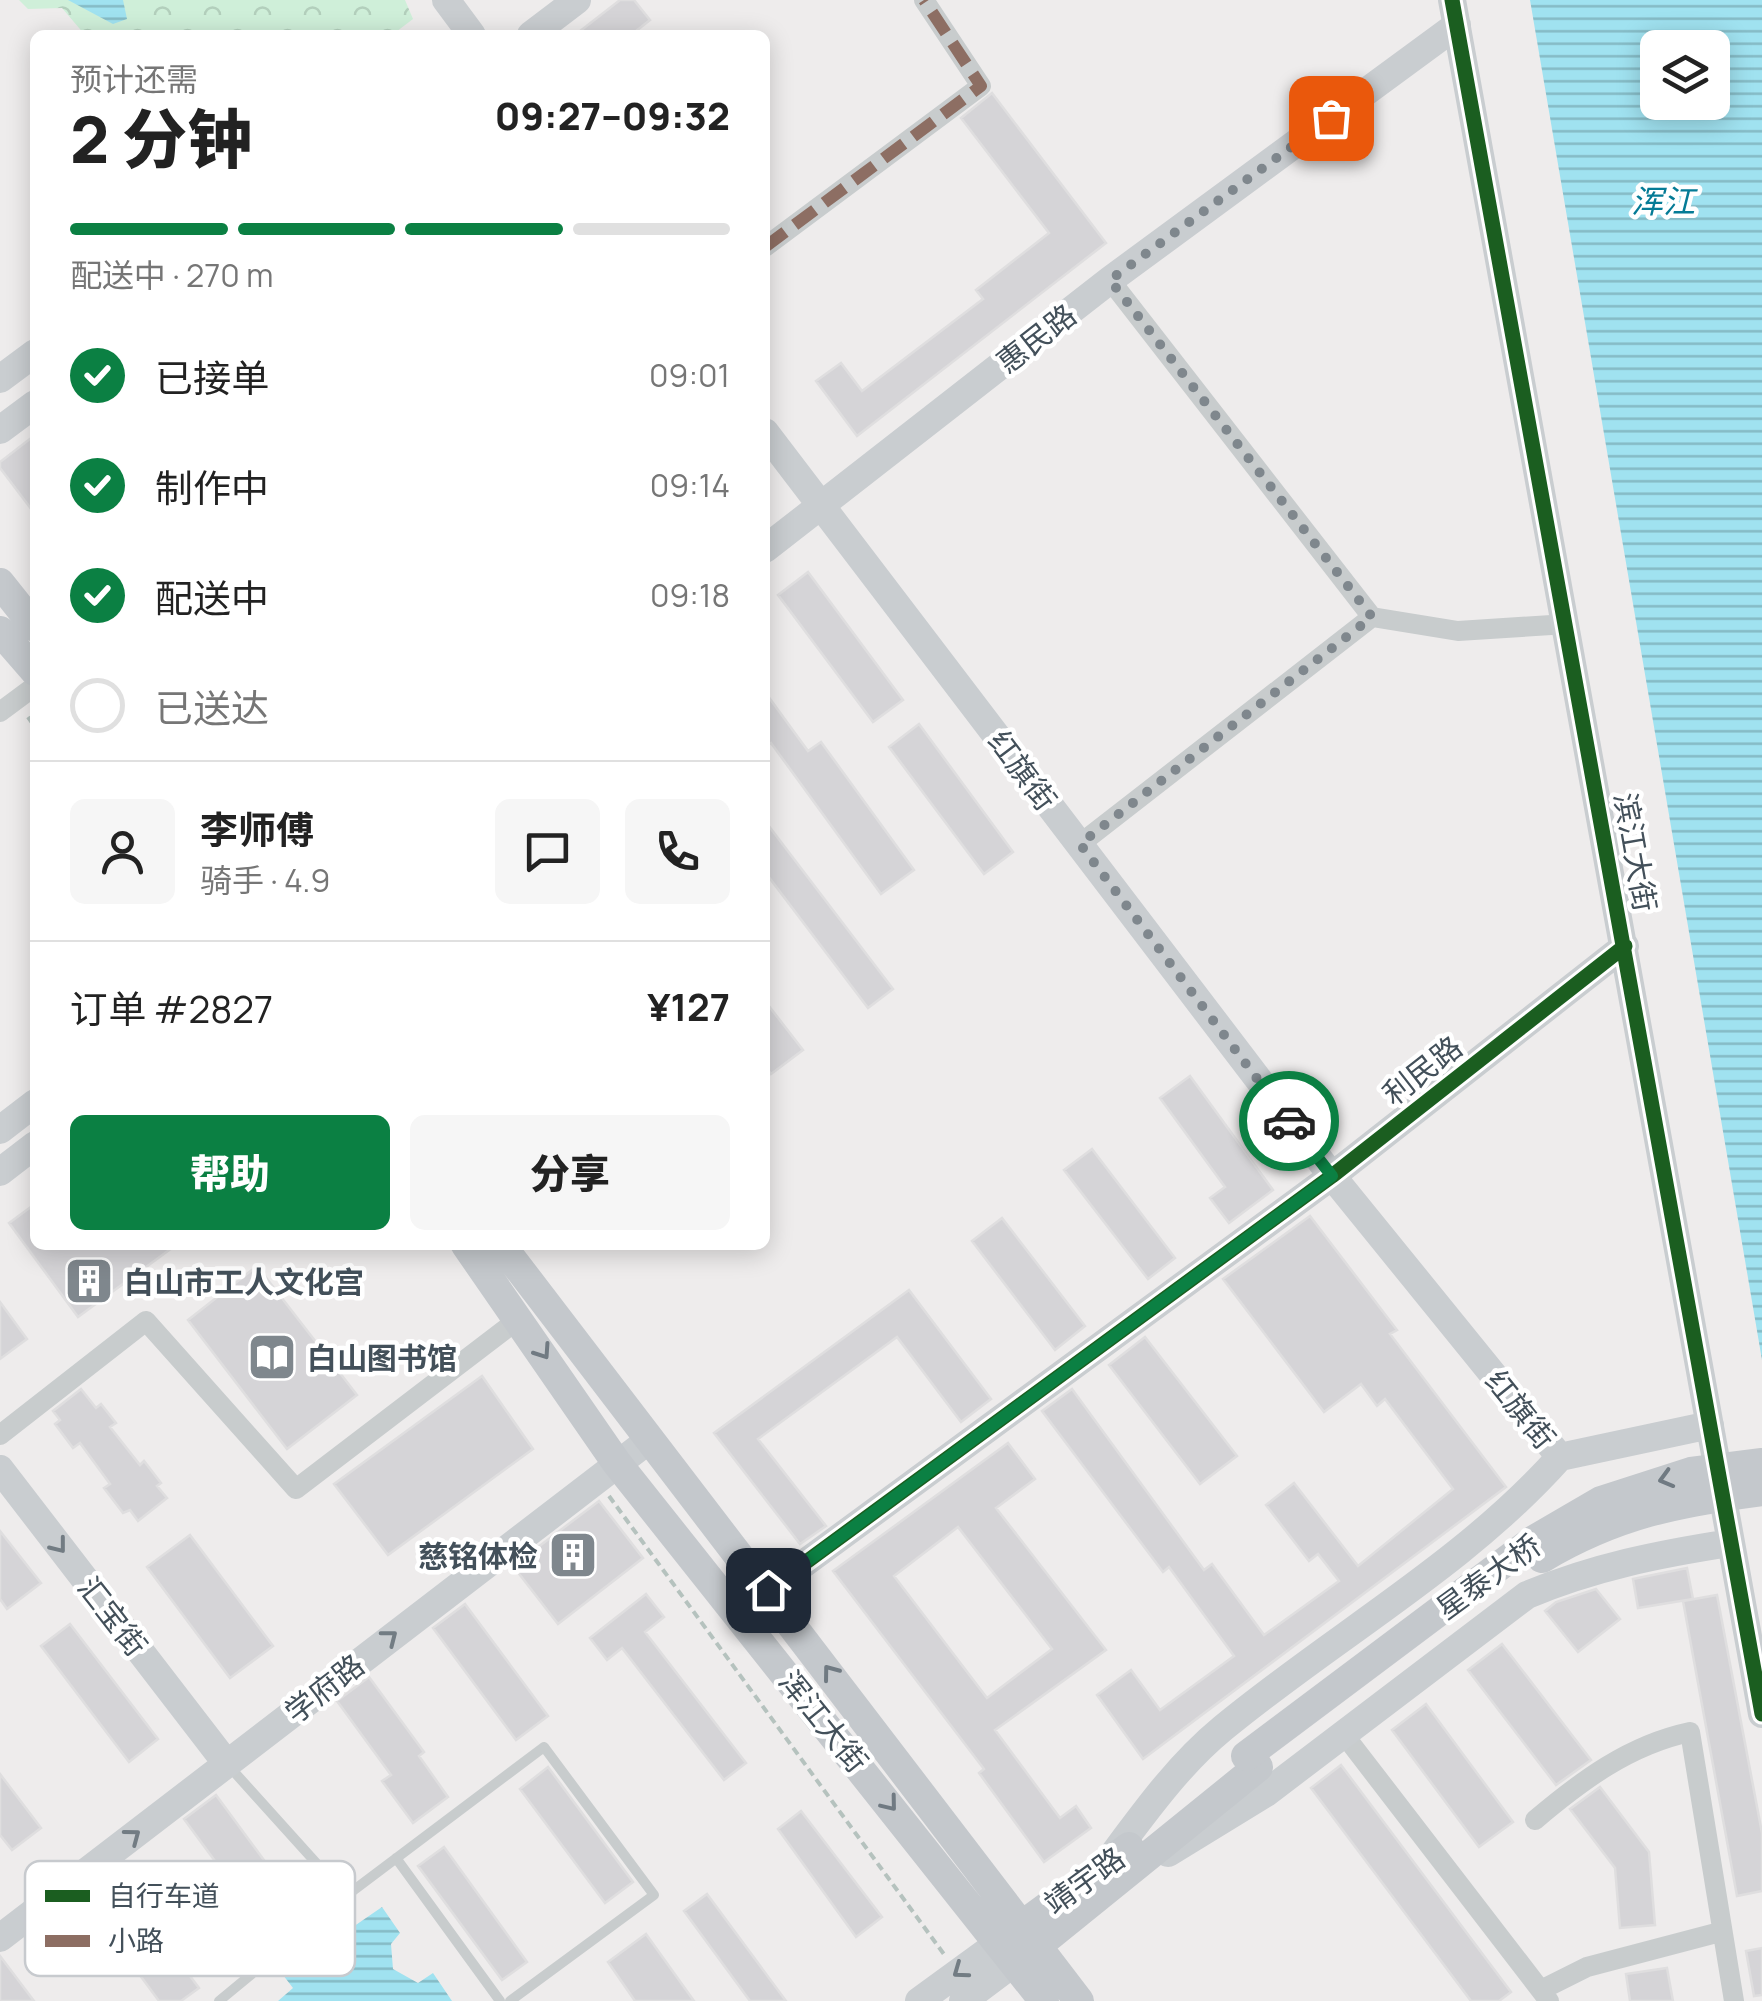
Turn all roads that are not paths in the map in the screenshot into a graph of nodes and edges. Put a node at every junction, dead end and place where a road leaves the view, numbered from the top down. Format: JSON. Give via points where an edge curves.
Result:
{"nodes":[{"id":1,"x":446,"y":0,"type":"edge"},
{"id":2,"x":577,"y":0,"type":"edge"},
{"id":3,"x":924,"y":0,"type":"edge"},
{"id":4,"x":1455,"y":13,"type":"edge"},
{"id":5,"x":468,"y":30,"type":"edge"},
{"id":6,"x":538,"y":30,"type":"edge"},
{"id":7,"x":770,"y":242,"type":"edge"},
{"id":8,"x":1110,"y":280,"type":"junction"},
{"id":9,"x":30,"y":357,"type":"edge"},
{"id":10,"x":0,"y":379,"type":"edge"},
{"id":11,"x":30,"y":408,"type":"edge"},
{"id":12,"x":0,"y":430,"type":"edge"},
{"id":13,"x":770,"y":438,"type":"edge"},
{"id":14,"x":822,"y":506,"type":"junction"},
{"id":15,"x":770,"y":545,"type":"edge"},
{"id":16,"x":0,"y":583,"type":"edge"},
{"id":17,"x":1372,"y":617,"type":"junction"},
{"id":18,"x":30,"y":622,"type":"edge"},
{"id":19,"x":1567,"y":624,"type":"junction"},
{"id":20,"x":0,"y":631,"type":"edge"},
{"id":21,"x":30,"y":665,"type":"edge"},
{"id":22,"x":30,"y":690,"type":"edge"},
{"id":23,"x":0,"y":712,"type":"edge"},
{"id":24,"x":1080,"y":844,"type":"junction"},
{"id":25,"x":1625,"y":946,"type":"junction"},
{"id":26,"x":30,"y":1108,"type":"edge"},
{"id":27,"x":0,"y":1130,"type":"edge"},
{"id":28,"x":30,"y":1149,"type":"edge"},
{"id":29,"x":0,"y":1172,"type":"edge"},
{"id":30,"x":1332,"y":1176,"type":"junction"},
{"id":31,"x":470,"y":1250,"type":"edge"},
{"id":32,"x":506,"y":1250,"type":"edge"},
{"id":33,"x":520,"y":1318,"type":"junction"},
{"id":34,"x":1710,"y":1425,"type":"junction"},
{"id":35,"x":0,"y":1435,"type":"edge"},
{"id":36,"x":650,"y":1440,"type":"junction"},
{"id":37,"x":1560,"y":1457,"type":"junction"},
{"id":38,"x":1762,"y":1464,"type":"edge"},
{"id":39,"x":0,"y":1469,"type":"edge"},
{"id":40,"x":606,"y":1470,"type":"junction"},
{"id":41,"x":1762,"y":1492,"type":"edge"},
{"id":42,"x":1730,"y":1543,"type":"junction"},
{"id":43,"x":768,"y":1590,"type":"junction"},
{"id":44,"x":1762,"y":1714,"type":"edge"},
{"id":45,"x":1342,"y":1732,"type":"junction"},
{"id":46,"x":1252,"y":1762,"type":"junction"},
{"id":47,"x":227,"y":1764,"type":"junction"},
{"id":48,"x":1535,"y":1820,"type":"dead end"},
{"id":49,"x":396,"y":1858,"type":"junction"},
{"id":50,"x":100,"y":1861,"type":"edge"},
{"id":51,"x":314,"y":1861,"type":"edge"},
{"id":52,"x":1106,"y":1878,"type":"junction"},
{"id":53,"x":355,"y":1889,"type":"edge"},
{"id":54,"x":25,"y":1919,"type":"edge"},
{"id":55,"x":1720,"y":1932,"type":"junction"},
{"id":56,"x":0,"y":1938,"type":"edge"},
{"id":57,"x":1018,"y":1944,"type":"junction"},
{"id":58,"x":249,"y":1976,"type":"edge"},
{"id":59,"x":1545,"y":1996,"type":"edge"},
{"id":60,"x":219,"y":2001,"type":"edge"},
{"id":61,"x":500,"y":2001,"type":"edge"},
{"id":62,"x":510,"y":2001,"type":"edge"},
{"id":63,"x":919,"y":2001,"type":"edge"},
{"id":64,"x":963,"y":2001,"type":"edge"},
{"id":65,"x":1044,"y":2001,"type":"edge"},
{"id":66,"x":1079,"y":2001,"type":"edge"},
{"id":67,"x":1734,"y":2001,"type":"edge"}],
"edges":[{"from":1,"to":5,"type":"street"},
{"from":2,"to":6,"type":"street"},
{"from":3,"to":7,"type":"street","via":[[981,86]]},
{"from":4,"to":8,"type":"street","name":"惠民路"},
{"from":4,"to":19,"type":"street","name":"滨江大街"},
{"from":8,"to":14,"type":"street","name":"惠民路"},
{"from":8,"to":17,"type":"street"},
{"from":9,"to":10,"type":"street"},
{"from":11,"to":12,"type":"street"},
{"from":13,"to":14,"type":"street","name":"红旗街"},
{"from":14,"to":15,"type":"street","name":"惠民路"},
{"from":14,"to":24,"type":"street","name":"红旗街"},
{"from":16,"to":18,"type":"main road"},
{"from":17,"to":19,"type":"street","via":[[1458,631]]},
{"from":17,"to":24,"type":"street"},
{"from":19,"to":25,"type":"street","name":"滨江大街"},
{"from":20,"to":21,"type":"main road"},
{"from":22,"to":23,"type":"street"},
{"from":24,"to":30,"type":"street","name":"红旗街"},
{"from":25,"to":30,"type":"street","name":"利民路"},
{"from":25,"to":34,"type":"street","name":"滨江大街"},
{"from":26,"to":27,"type":"street"},
{"from":28,"to":29,"type":"street"},
{"from":30,"to":37,"type":"street","name":"红旗街"},
{"from":30,"to":43,"type":"street","name":"利民路"},
{"from":31,"to":33,"type":"main road","name":"浑江大街"},
{"from":32,"to":36,"type":"main road","name":"浑江大街"},
{"from":33,"to":35,"type":"street","via":[[296,1489],[146,1321]]},
{"from":33,"to":40,"type":"main road","name":"浑江大街","one_way":true},
{"from":34,"to":37,"type":"street","name":"红旗街"},
{"from":34,"to":42,"type":"street","name":"滨江大街"},
{"from":36,"to":40,"type":"street","name":"学府路"},
{"from":36,"to":43,"type":"main road","name":"浑江大街"},
{"from":37,"to":52,"type":"street","via":[[1518,1506],[1221,1730],[1170,1778]]},
{"from":38,"to":46,"type":"main road","name":"星泰大桥","one_way":true,"bridge":true,"via":[[1691,1472],[1600,1501],[1534,1540]]},
{"from":39,"to":47,"type":"street","name":"汇宝街","one_way":true},
{"from":47,"to":40,"type":"street","name":"学府路","one_way":true},
{"from":40,"to":57,"type":"main road","name":"浑江大街","one_way":true},
{"from":41,"to":46,"type":"main road","name":"星泰大桥","bridge":true,"via":[[1668,1504],[1613,1520],[1544,1556]]},
{"from":42,"to":44,"type":"street","name":"滨江大街"},
{"from":42,"to":45,"type":"street","via":[[1641,1556],[1527,1594]]},
{"from":57,"to":43,"type":"main road","name":"浑江大街","one_way":true},
{"from":45,"to":52,"type":"street","via":[[1266,1793]]},
{"from":45,"to":59,"type":"street"},
{"from":46,"to":52,"type":"main road","name":"靖宇路"},
{"from":50,"to":47,"type":"street","name":"学府路","one_way":true},
{"from":47,"to":51,"type":"lane"},
{"from":48,"to":55,"type":"street","via":[[1590,1774],[1662,1738],[1690,1732]]},
{"from":49,"to":53,"type":"lane"},
{"from":49,"to":61,"type":"lane"},
{"from":49,"to":62,"type":"lane","via":[[544,1747],[654,1895]]},
{"from":52,"to":57,"type":"main road","name":"靖宇路"},
{"from":56,"to":54,"type":"street","name":"学府路","one_way":true},
{"from":55,"to":59,"type":"street","via":[[1587,1967]]},
{"from":55,"to":67,"type":"street"},
{"from":57,"to":63,"type":"street","name":"靖宇路","one_way":true},
{"from":57,"to":64,"type":"street","name":"靖宇路"},
{"from":57,"to":65,"type":"main road","name":"浑江大街"},
{"from":57,"to":66,"type":"main road","name":"浑江大街"},
{"from":58,"to":60,"type":"lane"}]}
